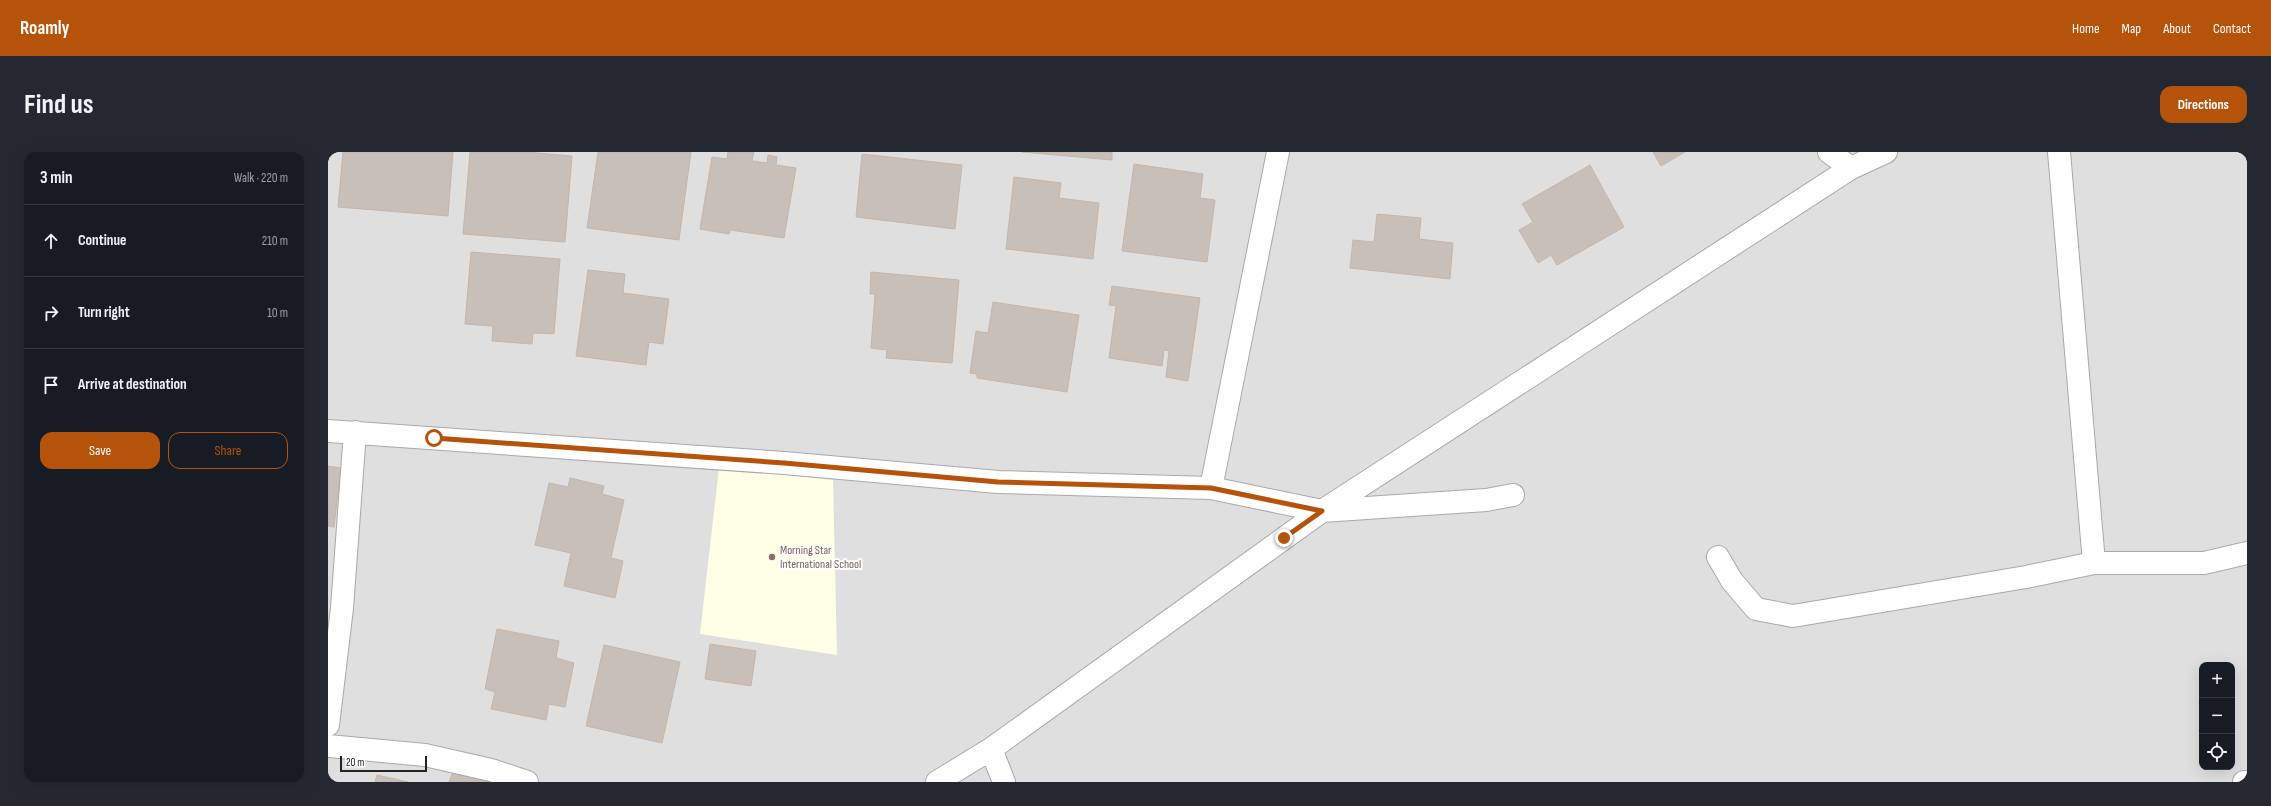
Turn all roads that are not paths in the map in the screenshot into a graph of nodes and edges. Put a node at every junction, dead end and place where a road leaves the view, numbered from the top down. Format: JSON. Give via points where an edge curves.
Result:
{"nodes":[{"id":1,"x":1278,"y":152,"type":"edge"},
{"id":2,"x":1829,"y":152,"type":"edge"},
{"id":3,"x":1886,"y":152,"type":"edge"},
{"id":4,"x":2059,"y":152,"type":"edge"},
{"id":5,"x":1851,"y":168,"type":"junction"},
{"id":6,"x":328,"y":431,"type":"edge"},
{"id":7,"x":355,"y":432,"type":"junction"},
{"id":8,"x":1211,"y":488,"type":"junction"},
{"id":9,"x":1513,"y":495,"type":"dead end"},
{"id":10,"x":1322,"y":511,"type":"junction"},
{"id":11,"x":2247,"y":553,"type":"edge"},
{"id":12,"x":1718,"y":557,"type":"dead end"},
{"id":13,"x":2094,"y":562,"type":"junction"},
{"id":14,"x":328,"y":725,"type":"edge"},
{"id":15,"x":328,"y":746,"type":"edge"},
{"id":16,"x":991,"y":749,"type":"junction"},
{"id":17,"x":527,"y":782,"type":"edge"},
{"id":18,"x":937,"y":782,"type":"edge"},
{"id":19,"x":1004,"y":782,"type":"edge"}],
"edges":[{"from":1,"to":8,"type":"street"},
{"from":2,"to":5,"type":"street"},
{"from":3,"to":5,"type":"street"},
{"from":4,"to":13,"type":"street"},
{"from":5,"to":10,"type":"street"},
{"from":6,"to":7,"type":"street"},
{"from":7,"to":8,"type":"street","via":[[784,463],[998,482]]},
{"from":7,"to":14,"type":"street","via":[[342,608]]},
{"from":8,"to":10,"type":"street"},
{"from":9,"to":10,"type":"street","via":[[1486,500]]},
{"from":10,"to":16,"type":"street"},
{"from":11,"to":13,"type":"street","via":[[2204,563]]},
{"from":12,"to":13,"type":"street","via":[[1732,581],[1756,609],[1793,616],[2026,577]]},
{"from":15,"to":17,"type":"street","via":[[425,755],[491,770]]},
{"from":16,"to":18,"type":"street"},
{"from":16,"to":19,"type":"street"}]}
